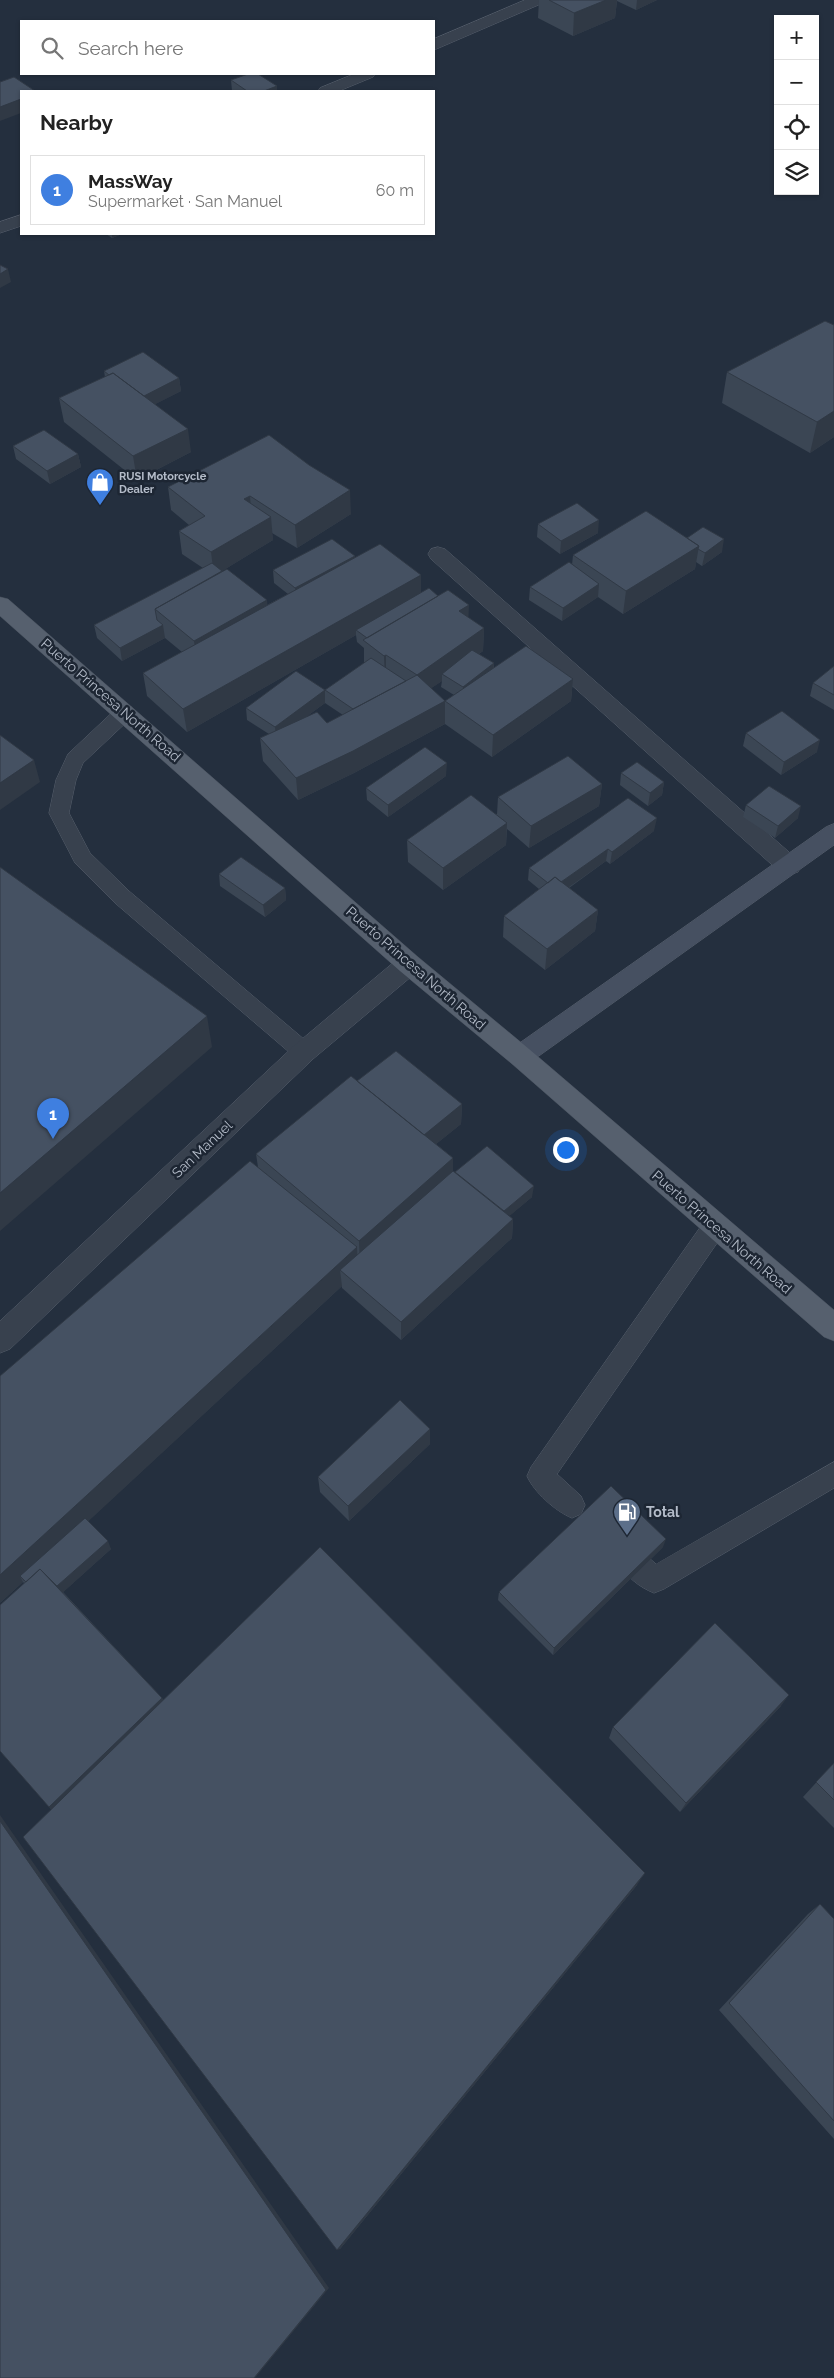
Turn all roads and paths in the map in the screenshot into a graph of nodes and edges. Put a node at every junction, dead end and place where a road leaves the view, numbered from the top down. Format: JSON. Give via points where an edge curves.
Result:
{"nodes":[{"id":1,"x":538,"y":0,"type":"edge"},
{"id":2,"x":435,"y":45,"type":"edge"},
{"id":3,"x":364,"y":75,"type":"edge"},
{"id":4,"x":328,"y":90,"type":"edge"},
{"id":5,"x":20,"y":220,"type":"edge"},
{"id":6,"x":0,"y":228,"type":"edge"},
{"id":7,"x":438,"y":554,"type":"dead end"},
{"id":8,"x":0,"y":604,"type":"edge"},
{"id":9,"x":125,"y":712,"type":"junction"},
{"id":10,"x":834,"y":834,"type":"edge"},
{"id":11,"x":789,"y":866,"type":"junction"},
{"id":12,"x":409,"y":964,"type":"junction"},
{"id":13,"x":304,"y":1052,"type":"junction"},
{"id":14,"x":520,"y":1056,"type":"junction"},
{"id":15,"x":715,"y":1226,"type":"junction"},
{"id":16,"x":834,"y":1328,"type":"edge"},
{"id":17,"x":0,"y":1340,"type":"edge"},
{"id":18,"x":834,"y":1474,"type":"edge"},
{"id":19,"x":572,"y":1506,"type":"dead end"},
{"id":20,"x":632,"y":1561,"type":"edge"}],
"edges":[{"from":1,"to":2,"type":"street"},
{"from":3,"to":4,"type":"street"},
{"from":5,"to":6,"type":"street"},
{"from":7,"to":11,"type":"street"},
{"from":8,"to":9,"type":"main road","name":"Puerto Princesa North Road"},
{"from":9,"to":12,"type":"main road","name":"Puerto Princesa North Road"},
{"from":9,"to":13,"type":"lane","via":[[75,759],[66,780],[60,813],[82,858],[122,897]]},
{"from":10,"to":11,"type":"street"},
{"from":11,"to":14,"type":"street"},
{"from":12,"to":13,"type":"street","name":"San Manuel"},
{"from":12,"to":14,"type":"main road","name":"Puerto Princesa North Road"},
{"from":13,"to":17,"type":"street","name":"San Manuel"},
{"from":14,"to":15,"type":"main road","name":"Puerto Princesa North Road"},
{"from":15,"to":16,"type":"main road","name":"Puerto Princesa North Road"},
{"from":15,"to":19,"type":"lane","via":[[540,1476]]},
{"from":18,"to":20,"type":"lane","via":[[654,1580]]}]}
